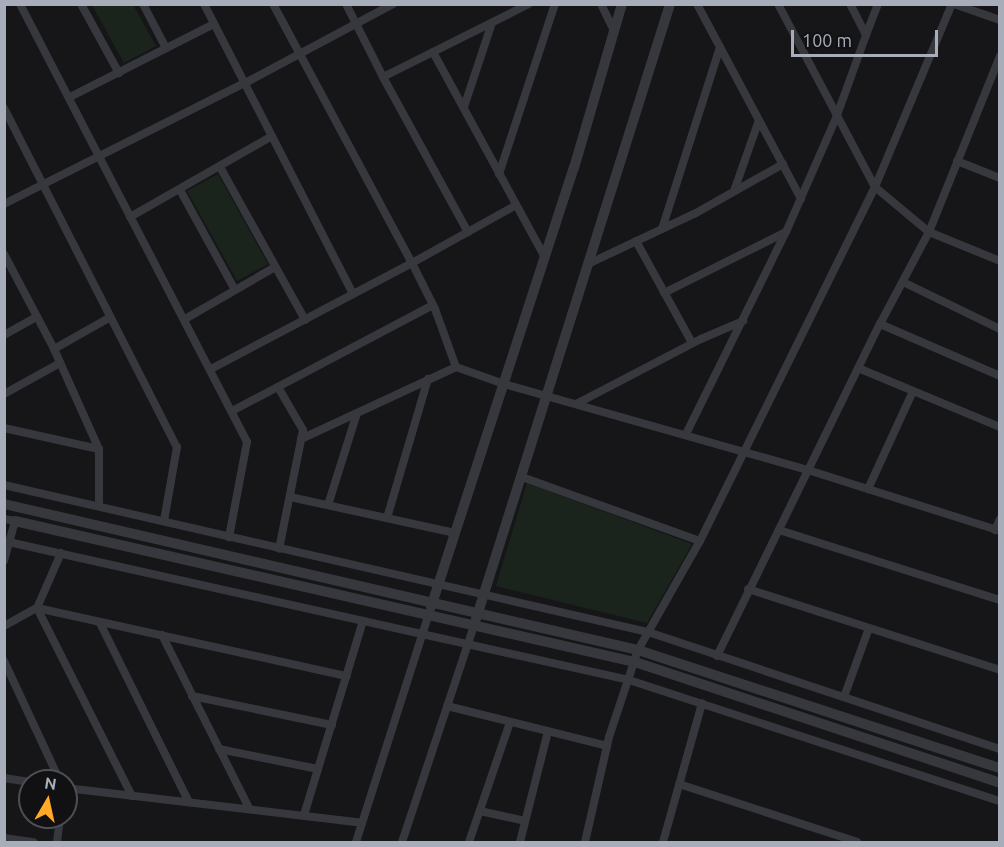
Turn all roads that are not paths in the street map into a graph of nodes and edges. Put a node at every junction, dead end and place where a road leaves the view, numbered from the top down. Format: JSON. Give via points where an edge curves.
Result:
{"nodes":[{"id":1,"x":20,"y":4,"type":"edge"},
{"id":2,"x":81,"y":4,"type":"edge"},
{"id":3,"x":143,"y":4,"type":"edge"},
{"id":4,"x":204,"y":4,"type":"edge"},
{"id":5,"x":273,"y":4,"type":"edge"},
{"id":6,"x":346,"y":4,"type":"edge"},
{"id":7,"x":393,"y":4,"type":"edge"},
{"id":8,"x":529,"y":4,"type":"edge"},
{"id":9,"x":555,"y":4,"type":"edge"},
{"id":10,"x":601,"y":4,"type":"edge"},
{"id":11,"x":622,"y":4,"type":"edge"},
{"id":12,"x":670,"y":4,"type":"edge"},
{"id":13,"x":697,"y":4,"type":"edge"},
{"id":14,"x":778,"y":4,"type":"edge"},
{"id":15,"x":850,"y":4,"type":"edge"},
{"id":16,"x":878,"y":4,"type":"edge"},
{"id":17,"x":953,"y":4,"type":"edge"},
{"id":18,"x":999,"y":20,"type":"edge"},
{"id":19,"x":492,"y":23,"type":"junction"},
{"id":20,"x":214,"y":24,"type":"junction"},
{"id":21,"x":356,"y":24,"type":"junction"},
{"id":22,"x":614,"y":31,"type":"junction"},
{"id":23,"x":866,"y":35,"type":"junction"},
{"id":24,"x":720,"y":47,"type":"junction"},
{"id":25,"x":166,"y":48,"type":"junction"},
{"id":26,"x":433,"y":52,"type":"junction"},
{"id":27,"x":299,"y":56,"type":"junction"},
{"id":28,"x":999,"y":56,"type":"edge"},
{"id":29,"x":118,"y":73,"type":"junction"},
{"id":30,"x":383,"y":77,"type":"junction"},
{"id":31,"x":245,"y":83,"type":"junction"},
{"id":32,"x":70,"y":98,"type":"junction"},
{"id":33,"x":464,"y":107,"type":"junction"},
{"id":34,"x":4,"y":108,"type":"edge"},
{"id":35,"x":836,"y":118,"type":"junction"},
{"id":36,"x":759,"y":120,"type":"junction"},
{"id":37,"x":272,"y":136,"type":"junction"},
{"id":38,"x":100,"y":157,"type":"junction"},
{"id":39,"x":957,"y":161,"type":"junction"},
{"id":40,"x":783,"y":164,"type":"junction"},
{"id":41,"x":220,"y":167,"type":"junction"},
{"id":42,"x":500,"y":174,"type":"junction"},
{"id":43,"x":999,"y":178,"type":"edge"},
{"id":44,"x":44,"y":183,"type":"junction"},
{"id":45,"x":875,"y":188,"type":"junction"},
{"id":46,"x":180,"y":190,"type":"junction"},
{"id":47,"x":734,"y":191,"type":"junction"},
{"id":48,"x":801,"y":199,"type":"junction"},
{"id":49,"x":4,"y":204,"type":"edge"},
{"id":50,"x":516,"y":205,"type":"junction"},
{"id":51,"x":130,"y":217,"type":"junction"},
{"id":52,"x":662,"y":229,"type":"junction"},
{"id":53,"x":929,"y":231,"type":"junction"},
{"id":54,"x":468,"y":232,"type":"junction"},
{"id":55,"x":786,"y":232,"type":"junction"},
{"id":56,"x":636,"y":241,"type":"junction"},
{"id":57,"x":4,"y":254,"type":"edge"},
{"id":58,"x":545,"y":257,"type":"junction"},
{"id":59,"x":999,"y":261,"type":"edge"},
{"id":60,"x":412,"y":263,"type":"junction"},
{"id":61,"x":588,"y":264,"type":"junction"},
{"id":62,"x":275,"y":267,"type":"junction"},
{"id":63,"x":14,"y":272,"type":"junction"},
{"id":64,"x":4,"y":277,"type":"edge"},
{"id":65,"x":903,"y":282,"type":"junction"},
{"id":66,"x":235,"y":290,"type":"junction"},
{"id":67,"x":664,"y":293,"type":"junction"},
{"id":68,"x":353,"y":294,"type":"junction"},
{"id":69,"x":433,"y":305,"type":"junction"},
{"id":70,"x":37,"y":317,"type":"junction"},
{"id":71,"x":109,"y":318,"type":"junction"},
{"id":72,"x":185,"y":319,"type":"junction"},
{"id":73,"x":305,"y":320,"type":"junction"},
{"id":74,"x":743,"y":321,"type":"junction"},
{"id":75,"x":880,"y":324,"type":"junction"},
{"id":76,"x":999,"y":329,"type":"edge"},
{"id":77,"x":4,"y":335,"type":"edge"},
{"id":78,"x":692,"y":344,"type":"junction"},
{"id":79,"x":54,"y":349,"type":"junction"},
{"id":80,"x":60,"y":363,"type":"junction"},
{"id":81,"x":456,"y":367,"type":"junction"},
{"id":82,"x":858,"y":368,"type":"junction"},
{"id":83,"x":210,"y":369,"type":"junction"},
{"id":84,"x":999,"y":376,"type":"edge"},
{"id":85,"x":428,"y":379,"type":"junction"},
{"id":86,"x":504,"y":384,"type":"junction"},
{"id":87,"x":278,"y":387,"type":"junction"},
{"id":88,"x":914,"y":391,"type":"junction"},
{"id":89,"x":4,"y":394,"type":"edge"},
{"id":90,"x":548,"y":395,"type":"junction"},
{"id":91,"x":578,"y":403,"type":"junction"},
{"id":92,"x":232,"y":411,"type":"junction"},
{"id":93,"x":357,"y":413,"type":"junction"},
{"id":94,"x":999,"y":427,"type":"edge"},
{"id":95,"x":4,"y":428,"type":"edge"},
{"id":96,"x":686,"y":434,"type":"junction"},
{"id":97,"x":301,"y":439,"type":"junction"},
{"id":98,"x":99,"y":449,"type":"junction"},
{"id":99,"x":746,"y":452,"type":"junction"},
{"id":100,"x":808,"y":470,"type":"junction"},
{"id":101,"x":522,"y":477,"type":"junction"},
{"id":102,"x":4,"y":485,"type":"edge"},
{"id":103,"x":868,"y":489,"type":"junction"},
{"id":104,"x":290,"y":497,"type":"junction"},
{"id":105,"x":4,"y":504,"type":"edge"},
{"id":106,"x":328,"y":505,"type":"junction"},
{"id":107,"x":99,"y":506,"type":"junction"},
{"id":108,"x":387,"y":518,"type":"junction"},
{"id":109,"x":999,"y":519,"type":"edge"},
{"id":110,"x":10,"y":520,"type":"edge"},
{"id":111,"x":164,"y":521,"type":"junction"},
{"id":112,"x":779,"y":530,"type":"junction"},
{"id":113,"x":997,"y":531,"type":"edge"},
{"id":114,"x":456,"y":533,"type":"junction"},
{"id":115,"x":229,"y":537,"type":"junction"},
{"id":116,"x":7,"y":541,"type":"edge"},
{"id":117,"x":700,"y":541,"type":"junction"},
{"id":118,"x":279,"y":549,"type":"junction"},
{"id":119,"x":61,"y":554,"type":"junction"},
{"id":120,"x":4,"y":561,"type":"edge"},
{"id":121,"x":439,"y":584,"type":"junction"},
{"id":122,"x":748,"y":589,"type":"junction"},
{"id":123,"x":484,"y":595,"type":"junction"},
{"id":124,"x":999,"y":600,"type":"edge"},
{"id":125,"x":37,"y":608,"type":"junction"},
{"id":126,"x":431,"y":608,"type":"junction"},
{"id":127,"x":478,"y":613,"type":"junction"},
{"id":128,"x":363,"y":621,"type":"junction"},
{"id":129,"x":100,"y":622,"type":"junction"},
{"id":130,"x":474,"y":625,"type":"junction"},
{"id":131,"x":4,"y":626,"type":"edge"},
{"id":132,"x":869,"y":628,"type":"junction"},
{"id":133,"x":648,"y":632,"type":"junction"},
{"id":134,"x":423,"y":634,"type":"junction"},
{"id":135,"x":162,"y":636,"type":"junction"},
{"id":136,"x":468,"y":643,"type":"junction"},
{"id":137,"x":638,"y":650,"type":"junction"},
{"id":138,"x":717,"y":657,"type":"junction"},
{"id":139,"x":4,"y":661,"type":"edge"},
{"id":140,"x":635,"y":662,"type":"junction"},
{"id":141,"x":999,"y":670,"type":"edge"},
{"id":142,"x":347,"y":676,"type":"junction"},
{"id":143,"x":629,"y":680,"type":"junction"},
{"id":144,"x":192,"y":696,"type":"junction"},
{"id":145,"x":843,"y":697,"type":"junction"},
{"id":146,"x":702,"y":703,"type":"junction"},
{"id":147,"x":447,"y":706,"type":"junction"},
{"id":148,"x":510,"y":722,"type":"junction"},
{"id":149,"x":332,"y":725,"type":"junction"},
{"id":150,"x":548,"y":731,"type":"junction"},
{"id":151,"x":607,"y":746,"type":"junction"},
{"id":152,"x":219,"y":749,"type":"junction"},
{"id":153,"x":999,"y":749,"type":"edge"},
{"id":154,"x":999,"y":768,"type":"edge"},
{"id":155,"x":54,"y":769,"type":"edge"},
{"id":156,"x":318,"y":769,"type":"junction"},
{"id":157,"x":999,"y":783,"type":"edge"},
{"id":158,"x":679,"y":784,"type":"junction"},
{"id":159,"x":78,"y":789,"type":"edge"},
{"id":160,"x":132,"y":795,"type":"junction"},
{"id":161,"x":999,"y":801,"type":"edge"},
{"id":162,"x":189,"y":802,"type":"junction"},
{"id":163,"x":249,"y":808,"type":"junction"},
{"id":164,"x":480,"y":812,"type":"junction"},
{"id":165,"x":304,"y":815,"type":"junction"},
{"id":166,"x":525,"y":821,"type":"junction"},
{"id":167,"x":362,"y":823,"type":"junction"},
{"id":168,"x":4,"y":838,"type":"edge"},
{"id":169,"x":404,"y":841,"type":"edge"},
{"id":170,"x":34,"y":843,"type":"edge"},
{"id":171,"x":356,"y":843,"type":"edge"},
{"id":172,"x":469,"y":843,"type":"edge"},
{"id":173,"x":520,"y":843,"type":"edge"},
{"id":174,"x":585,"y":843,"type":"edge"},
{"id":175,"x":663,"y":843,"type":"edge"},
{"id":176,"x":857,"y":843,"type":"edge"}],
"edges":[{"from":1,"to":32,"type":"street"},
{"from":2,"to":29,"type":"street"},
{"from":3,"to":25,"type":"street"},
{"from":4,"to":20,"type":"street"},
{"from":5,"to":27,"type":"street"},
{"from":6,"to":21,"type":"street"},
{"from":7,"to":21,"type":"street"},
{"from":8,"to":19,"type":"street"},
{"from":9,"to":42,"type":"street"},
{"from":10,"to":22,"type":"street"},
{"from":11,"to":22,"type":"street"},
{"from":12,"to":61,"type":"street"},
{"from":13,"to":24,"type":"street"},
{"from":14,"to":35,"type":"street"},
{"from":15,"to":23,"type":"street"},
{"from":16,"to":23,"type":"street"},
{"from":17,"to":18,"type":"street"},
{"from":17,"to":45,"type":"street"},
{"from":19,"to":26,"type":"street"},
{"from":19,"to":33,"type":"street"},
{"from":20,"to":25,"type":"street"},
{"from":20,"to":31,"type":"street"},
{"from":21,"to":27,"type":"street"},
{"from":21,"to":30,"type":"street"},
{"from":22,"to":58,"type":"street"},
{"from":23,"to":35,"type":"street"},
{"from":24,"to":36,"type":"street"},
{"from":24,"to":52,"type":"street"},
{"from":25,"to":29,"type":"street"},
{"from":26,"to":30,"type":"street"},
{"from":26,"to":33,"type":"street"},
{"from":27,"to":31,"type":"street"},
{"from":27,"to":60,"type":"street"},
{"from":28,"to":39,"type":"street"},
{"from":29,"to":32,"type":"street"},
{"from":30,"to":54,"type":"street"},
{"from":31,"to":37,"type":"street"},
{"from":31,"to":38,"type":"street"},
{"from":32,"to":38,"type":"street"},
{"from":33,"to":42,"type":"street"},
{"from":34,"to":44,"type":"street"},
{"from":35,"to":45,"type":"street"},
{"from":35,"to":48,"type":"street"},
{"from":36,"to":40,"type":"street"},
{"from":36,"to":47,"type":"street"},
{"from":37,"to":41,"type":"street"},
{"from":37,"to":68,"type":"street"},
{"from":38,"to":44,"type":"street"},
{"from":38,"to":51,"type":"street"},
{"from":39,"to":43,"type":"street"},
{"from":39,"to":53,"type":"street"},
{"from":40,"to":47,"type":"street"},
{"from":40,"to":48,"type":"street"},
{"from":41,"to":46,"type":"street"},
{"from":41,"to":62,"type":"street"},
{"from":42,"to":50,"type":"street"},
{"from":44,"to":49,"type":"street"},
{"from":44,"to":71,"type":"street"},
{"from":45,"to":53,"type":"street"},
{"from":45,"to":99,"type":"street"},
{"from":46,"to":51,"type":"street"},
{"from":46,"to":66,"type":"street"},
{"from":47,"to":52,"type":"street"},
{"from":48,"to":55,"type":"street"},
{"from":50,"to":54,"type":"street"},
{"from":50,"to":58,"type":"street"},
{"from":51,"to":72,"type":"street"},
{"from":52,"to":56,"type":"street"},
{"from":53,"to":59,"type":"street"},
{"from":53,"to":65,"type":"street"},
{"from":54,"to":60,"type":"street"},
{"from":55,"to":67,"type":"street"},
{"from":55,"to":74,"type":"street"},
{"from":56,"to":61,"type":"street"},
{"from":56,"to":67,"type":"street"},
{"from":57,"to":63,"type":"street"},
{"from":58,"to":86,"type":"street"},
{"from":60,"to":68,"type":"street"},
{"from":60,"to":69,"type":"street"},
{"from":61,"to":90,"type":"street"},
{"from":62,"to":66,"type":"street"},
{"from":62,"to":73,"type":"street"},
{"from":63,"to":64,"type":"street"},
{"from":63,"to":70,"type":"street"},
{"from":65,"to":75,"type":"street"},
{"from":65,"to":76,"type":"street"},
{"from":66,"to":72,"type":"street"},
{"from":67,"to":78,"type":"street"},
{"from":68,"to":73,"type":"street"},
{"from":69,"to":81,"type":"street"},
{"from":69,"to":87,"type":"street"},
{"from":70,"to":77,"type":"street"},
{"from":70,"to":79,"type":"street"},
{"from":71,"to":79,"type":"street"},
{"from":71,"to":111,"type":"street","via":[[177,447]]},
{"from":72,"to":83,"type":"street"},
{"from":73,"to":83,"type":"street"},
{"from":74,"to":78,"type":"street"},
{"from":74,"to":96,"type":"street"},
{"from":75,"to":82,"type":"street"},
{"from":75,"to":84,"type":"street"},
{"from":78,"to":91,"type":"street"},
{"from":79,"to":80,"type":"street"},
{"from":80,"to":89,"type":"street"},
{"from":80,"to":98,"type":"street"},
{"from":81,"to":85,"type":"street"},
{"from":81,"to":86,"type":"street"},
{"from":82,"to":88,"type":"street"},
{"from":82,"to":100,"type":"street"},
{"from":83,"to":92,"type":"street"},
{"from":85,"to":93,"type":"street"},
{"from":85,"to":108,"type":"street"},
{"from":86,"to":90,"type":"street"},
{"from":86,"to":114,"type":"street"},
{"from":87,"to":92,"type":"street"},
{"from":87,"to":97,"type":"street","via":[[303,430]]},
{"from":88,"to":94,"type":"street"},
{"from":88,"to":103,"type":"street"},
{"from":90,"to":91,"type":"street"},
{"from":90,"to":101,"type":"street"},
{"from":91,"to":96,"type":"street"},
{"from":92,"to":115,"type":"street","via":[[247,442]]},
{"from":93,"to":97,"type":"street"},
{"from":93,"to":106,"type":"street"},
{"from":95,"to":98,"type":"street"},
{"from":96,"to":99,"type":"street"},
{"from":97,"to":104,"type":"street"},
{"from":98,"to":107,"type":"street"},
{"from":99,"to":100,"type":"street"},
{"from":99,"to":117,"type":"street"},
{"from":100,"to":103,"type":"street"},
{"from":100,"to":112,"type":"street"},
{"from":101,"to":117,"type":"street"},
{"from":101,"to":123,"type":"street"},
{"from":102,"to":107,"type":"street"},
{"from":103,"to":113,"type":"street"},
{"from":104,"to":106,"type":"street"},
{"from":104,"to":118,"type":"street"},
{"from":105,"to":126,"type":"street"},
{"from":106,"to":108,"type":"street"},
{"from":107,"to":111,"type":"street"},
{"from":108,"to":114,"type":"street"},
{"from":109,"to":113,"type":"street"},
{"from":110,"to":116,"type":"street"},
{"from":110,"to":126,"type":"street"},
{"from":111,"to":115,"type":"street"},
{"from":112,"to":122,"type":"street"},
{"from":112,"to":124,"type":"street"},
{"from":114,"to":121,"type":"street"},
{"from":115,"to":118,"type":"street"},
{"from":116,"to":119,"type":"street"},
{"from":116,"to":120,"type":"street"},
{"from":117,"to":133,"type":"street"},
{"from":118,"to":121,"type":"street"},
{"from":119,"to":125,"type":"street"},
{"from":119,"to":128,"type":"street"},
{"from":121,"to":123,"type":"street"},
{"from":121,"to":126,"type":"street"},
{"from":122,"to":132,"type":"street"},
{"from":122,"to":138,"type":"street"},
{"from":123,"to":127,"type":"street"},
{"from":123,"to":133,"type":"street"},
{"from":125,"to":129,"type":"street"},
{"from":125,"to":131,"type":"street"},
{"from":125,"to":160,"type":"street"},
{"from":126,"to":127,"type":"street"},
{"from":126,"to":130,"type":"street"},
{"from":126,"to":134,"type":"street"},
{"from":127,"to":130,"type":"street"},
{"from":127,"to":137,"type":"street"},
{"from":128,"to":134,"type":"street"},
{"from":128,"to":142,"type":"street"},
{"from":129,"to":135,"type":"street"},
{"from":129,"to":162,"type":"street"},
{"from":130,"to":136,"type":"street"},
{"from":130,"to":140,"type":"street"},
{"from":132,"to":141,"type":"street"},
{"from":132,"to":145,"type":"street"},
{"from":133,"to":137,"type":"street"},
{"from":133,"to":138,"type":"street"},
{"from":134,"to":136,"type":"street"},
{"from":134,"to":167,"type":"street"},
{"from":135,"to":142,"type":"street"},
{"from":135,"to":144,"type":"street"},
{"from":136,"to":143,"type":"street"},
{"from":136,"to":147,"type":"street"},
{"from":137,"to":140,"type":"street"},
{"from":137,"to":154,"type":"street"},
{"from":138,"to":145,"type":"street"},
{"from":139,"to":155,"type":"street"},
{"from":140,"to":143,"type":"street"},
{"from":140,"to":157,"type":"street"},
{"from":142,"to":149,"type":"street"},
{"from":143,"to":146,"type":"street"},
{"from":143,"to":151,"type":"street"},
{"from":144,"to":149,"type":"street"},
{"from":144,"to":152,"type":"street"},
{"from":145,"to":153,"type":"street"},
{"from":146,"to":158,"type":"street"},
{"from":146,"to":161,"type":"street"},
{"from":147,"to":148,"type":"street"},
{"from":147,"to":169,"type":"street"},
{"from":148,"to":150,"type":"street"},
{"from":148,"to":164,"type":"street"},
{"from":149,"to":156,"type":"street"},
{"from":150,"to":151,"type":"street"},
{"from":150,"to":166,"type":"street"},
{"from":151,"to":174,"type":"street"},
{"from":152,"to":156,"type":"street"},
{"from":152,"to":163,"type":"street"},
{"from":156,"to":165,"type":"street"},
{"from":158,"to":175,"type":"street"},
{"from":158,"to":176,"type":"street"},
{"from":159,"to":160,"type":"street"},
{"from":160,"to":162,"type":"street"},
{"from":162,"to":163,"type":"street"},
{"from":163,"to":165,"type":"street"},
{"from":164,"to":166,"type":"street"},
{"from":164,"to":172,"type":"street"},
{"from":165,"to":167,"type":"street"},
{"from":166,"to":173,"type":"street"},
{"from":167,"to":171,"type":"street"},
{"from":168,"to":170,"type":"street"}]}
